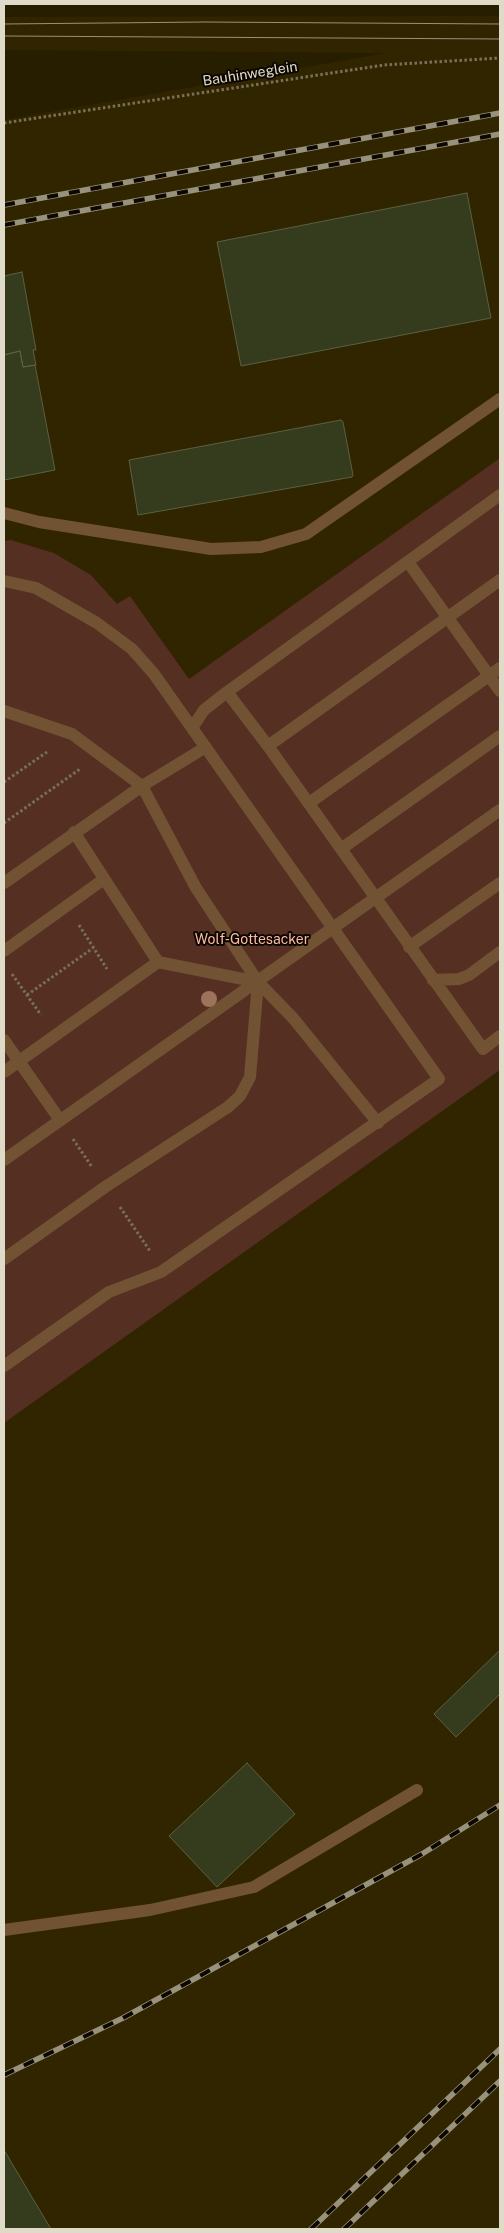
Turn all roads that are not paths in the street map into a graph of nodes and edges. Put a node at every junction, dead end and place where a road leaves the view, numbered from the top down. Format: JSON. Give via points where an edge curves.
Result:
{"nodes":[{"id":1,"x":500,"y":399,"type":"edge"},
{"id":2,"x":500,"y":495,"type":"edge"},
{"id":3,"x":4,"y":514,"type":"edge"},
{"id":4,"x":408,"y":562,"type":"junction"},
{"id":5,"x":500,"y":580,"type":"edge"},
{"id":6,"x":4,"y":581,"type":"edge"},
{"id":7,"x":447,"y":618,"type":"junction"},
{"id":8,"x":495,"y":672,"type":"edge"},
{"id":9,"x":500,"y":691,"type":"edge"},
{"id":10,"x":227,"y":692,"type":"junction"},
{"id":11,"x":4,"y":712,"type":"edge"},
{"id":12,"x":192,"y":728,"type":"junction"},
{"id":13,"x":500,"y":736,"type":"edge"},
{"id":14,"x":268,"y":746,"type":"junction"},
{"id":15,"x":206,"y":747,"type":"junction"},
{"id":16,"x":142,"y":786,"type":"junction"},
{"id":17,"x":309,"y":803,"type":"junction"},
{"id":18,"x":500,"y":810,"type":"edge"},
{"id":19,"x":74,"y":832,"type":"junction"},
{"id":20,"x":341,"y":849,"type":"junction"},
{"id":21,"x":104,"y":879,"type":"junction"},
{"id":22,"x":500,"y":882,"type":"edge"},
{"id":23,"x":4,"y":883,"type":"edge"},
{"id":24,"x":375,"y":898,"type":"junction"},
{"id":25,"x":334,"y":928,"type":"junction"},
{"id":26,"x":409,"y":947,"type":"junction"},
{"id":27,"x":4,"y":950,"type":"edge"},
{"id":28,"x":500,"y":952,"type":"edge"},
{"id":29,"x":158,"y":962,"type":"junction"},
{"id":30,"x":433,"y":980,"type":"junction"},
{"id":31,"x":258,"y":982,"type":"junction"},
{"id":32,"x":500,"y":1036,"type":"edge"},
{"id":33,"x":4,"y":1040,"type":"edge"},
{"id":34,"x":19,"y":1062,"type":"junction"},
{"id":35,"x":4,"y":1072,"type":"edge"},
{"id":36,"x":60,"y":1120,"type":"junction"},
{"id":37,"x":378,"y":1123,"type":"junction"},
{"id":38,"x":4,"y":1160,"type":"edge"},
{"id":39,"x":4,"y":1259,"type":"edge"},
{"id":40,"x":4,"y":1366,"type":"edge"},
{"id":41,"x":417,"y":1790,"type":"dead end"},
{"id":42,"x":4,"y":1930,"type":"edge"}],
"edges":[{"from":1,"to":3,"type":"lane","via":[[306,534],[261,547],[211,549]]},
{"from":2,"to":4,"type":"lane"},
{"from":4,"to":7,"type":"lane"},
{"from":4,"to":10,"type":"lane"},
{"from":5,"to":7,"type":"lane"},
{"from":6,"to":12,"type":"lane","via":[[36,588],[97,623],[132,649]]},
{"from":7,"to":8,"type":"lane"},
{"from":7,"to":14,"type":"lane"},
{"from":8,"to":9,"type":"lane"},
{"from":8,"to":17,"type":"lane"},
{"from":10,"to":12,"type":"lane","via":[[204,710]]},
{"from":10,"to":14,"type":"lane"},
{"from":11,"to":16,"type":"lane","via":[[72,734]]},
{"from":12,"to":15,"type":"lane"},
{"from":13,"to":20,"type":"lane"},
{"from":14,"to":17,"type":"lane"},
{"from":15,"to":16,"type":"lane"},
{"from":15,"to":25,"type":"lane"},
{"from":16,"to":19,"type":"lane"},
{"from":16,"to":31,"type":"lane","via":[[196,888]]},
{"from":17,"to":20,"type":"lane"},
{"from":18,"to":24,"type":"lane"},
{"from":19,"to":21,"type":"lane"},
{"from":19,"to":23,"type":"lane"},
{"from":20,"to":24,"type":"lane"},
{"from":21,"to":27,"type":"lane"},
{"from":21,"to":29,"type":"lane"},
{"from":22,"to":26,"type":"lane"},
{"from":24,"to":25,"type":"lane"},
{"from":24,"to":26,"type":"lane"},
{"from":25,"to":31,"type":"lane"},
{"from":25,"to":37,"type":"lane","via":[[439,1079]]},
{"from":26,"to":30,"type":"lane"},
{"from":28,"to":30,"type":"lane","via":[[460,979]]},
{"from":29,"to":31,"type":"lane"},
{"from":29,"to":34,"type":"lane"},
{"from":30,"to":32,"type":"lane","via":[[483,1049]]},
{"from":31,"to":36,"type":"lane"},
{"from":31,"to":37,"type":"lane","via":[[293,1018]]},
{"from":31,"to":39,"type":"lane","via":[[250,1077],[240,1096]]},
{"from":33,"to":34,"type":"lane"},
{"from":34,"to":35,"type":"lane"},
{"from":34,"to":36,"type":"lane"},
{"from":36,"to":38,"type":"lane"},
{"from":37,"to":40,"type":"lane","via":[[161,1272],[109,1292]]},
{"from":41,"to":42,"type":"lane","via":[[254,1887],[150,1910]]}]}
